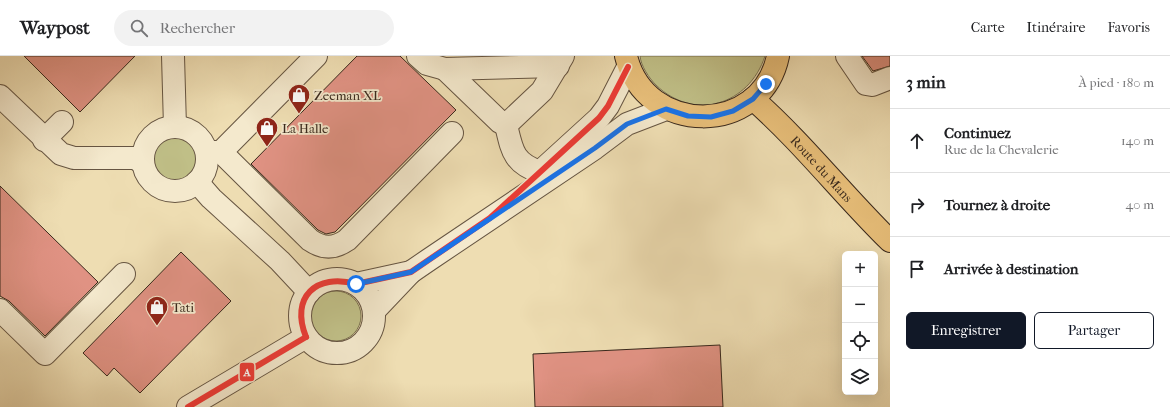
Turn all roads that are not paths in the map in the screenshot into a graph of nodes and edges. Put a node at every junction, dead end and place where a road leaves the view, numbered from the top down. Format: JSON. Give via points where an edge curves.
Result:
{"nodes":[{"id":1,"x":173,"y":56,"type":"edge"},
{"id":2,"x":316,"y":56,"type":"edge"},
{"id":3,"x":418,"y":56,"type":"edge"},
{"id":4,"x":778,"y":56,"type":"edge"},
{"id":5,"x":847,"y":56,"type":"edge"},
{"id":6,"x":560,"y":61,"type":"edge"},
{"id":7,"x":627,"y":61,"type":"edge"},
{"id":8,"x":444,"y":69,"type":"junction"},
{"id":9,"x":890,"y":78,"type":"edge"},
{"id":10,"x":0,"y":96,"type":"edge"},
{"id":11,"x":753,"y":99,"type":"junction"},
{"id":12,"x":666,"y":109,"type":"junction"},
{"id":13,"x":62,"y":122,"type":"dead end"},
{"id":14,"x":506,"y":125,"type":"junction"},
{"id":15,"x":175,"y":127,"type":"junction"},
{"id":16,"x":452,"y":134,"type":"dead end"},
{"id":17,"x":44,"y":140,"type":"junction"},
{"id":18,"x":214,"y":152,"type":"junction"},
{"id":19,"x":143,"y":163,"type":"junction"},
{"id":20,"x":540,"y":172,"type":"junction"},
{"id":21,"x":197,"y":182,"type":"junction"},
{"id":22,"x":490,"y":218,"type":"junction"},
{"id":23,"x":890,"y":241,"type":"edge"},
{"id":24,"x":411,"y":272,"type":"junction"},
{"id":25,"x":124,"y":274,"type":"dead end"},
{"id":26,"x":356,"y":284,"type":"junction"},
{"id":27,"x":308,"y":292,"type":"junction"},
{"id":28,"x":0,"y":310,"type":"edge"},
{"id":29,"x":374,"y":311,"type":"junction"},
{"id":30,"x":306,"y":337,"type":"junction"},
{"id":31,"x":188,"y":407,"type":"edge"}],
"edges":[{"from":1,"to":15,"type":"street"},
{"from":2,"to":18,"type":"street"},
{"from":3,"to":8,"type":"street","via":[[427,64]]},
{"from":4,"to":11,"type":"main road","via":[[766,84]]},
{"from":5,"to":9,"type":"street","via":[[866,84],[872,85]]},
{"from":6,"to":8,"type":"street"},
{"from":6,"to":14,"type":"street","via":[[542,91]]},
{"from":7,"to":12,"type":"main road","via":[[637,84],[650,98]]},
{"from":7,"to":20,"type":"street","via":[[608,106],[599,118]]},
{"from":8,"to":14,"type":"street"},
{"from":10,"to":17,"type":"street"},
{"from":11,"to":12,"type":"main road","via":[[733,111],[711,117],[688,116]]},
{"from":11,"to":23,"type":"main road","name":"Route du Mans","via":[[779,122]]},
{"from":12,"to":22,"type":"street","via":[[627,124]]},
{"from":13,"to":17,"type":"street"},
{"from":14,"to":20,"type":"street","via":[[513,154],[528,168]]},
{"from":15,"to":18,"type":"street","via":[[189,130]]},
{"from":15,"to":19,"type":"street","via":[[166,128],[151,138],[145,150]]},
{"from":16,"to":18,"type":"street","via":[[347,240],[329,248],[318,246],[310,240]]},
{"from":17,"to":19,"type":"street","via":[[67,157],[135,158]]},
{"from":18,"to":21,"type":"street"},
{"from":19,"to":21,"type":"street","via":[[149,178],[162,188],[180,191]]},
{"from":20,"to":22,"type":"street"},
{"from":21,"to":27,"type":"street","via":[[280,261]]},
{"from":22,"to":24,"type":"street"},
{"from":24,"to":26,"type":"street"},
{"from":24,"to":29,"type":"street"},
{"from":25,"to":28,"type":"street","via":[[45,354]]},
{"from":26,"to":27,"type":"street","via":[[331,279]]},
{"from":26,"to":29,"type":"street","via":[[368,295]]},
{"from":27,"to":30,"type":"street","via":[[299,314]]},
{"from":29,"to":30,"type":"street","via":[[374,321],[365,340],[349,352],[329,353],[316,347]]},
{"from":30,"to":31,"type":"street"}]}
